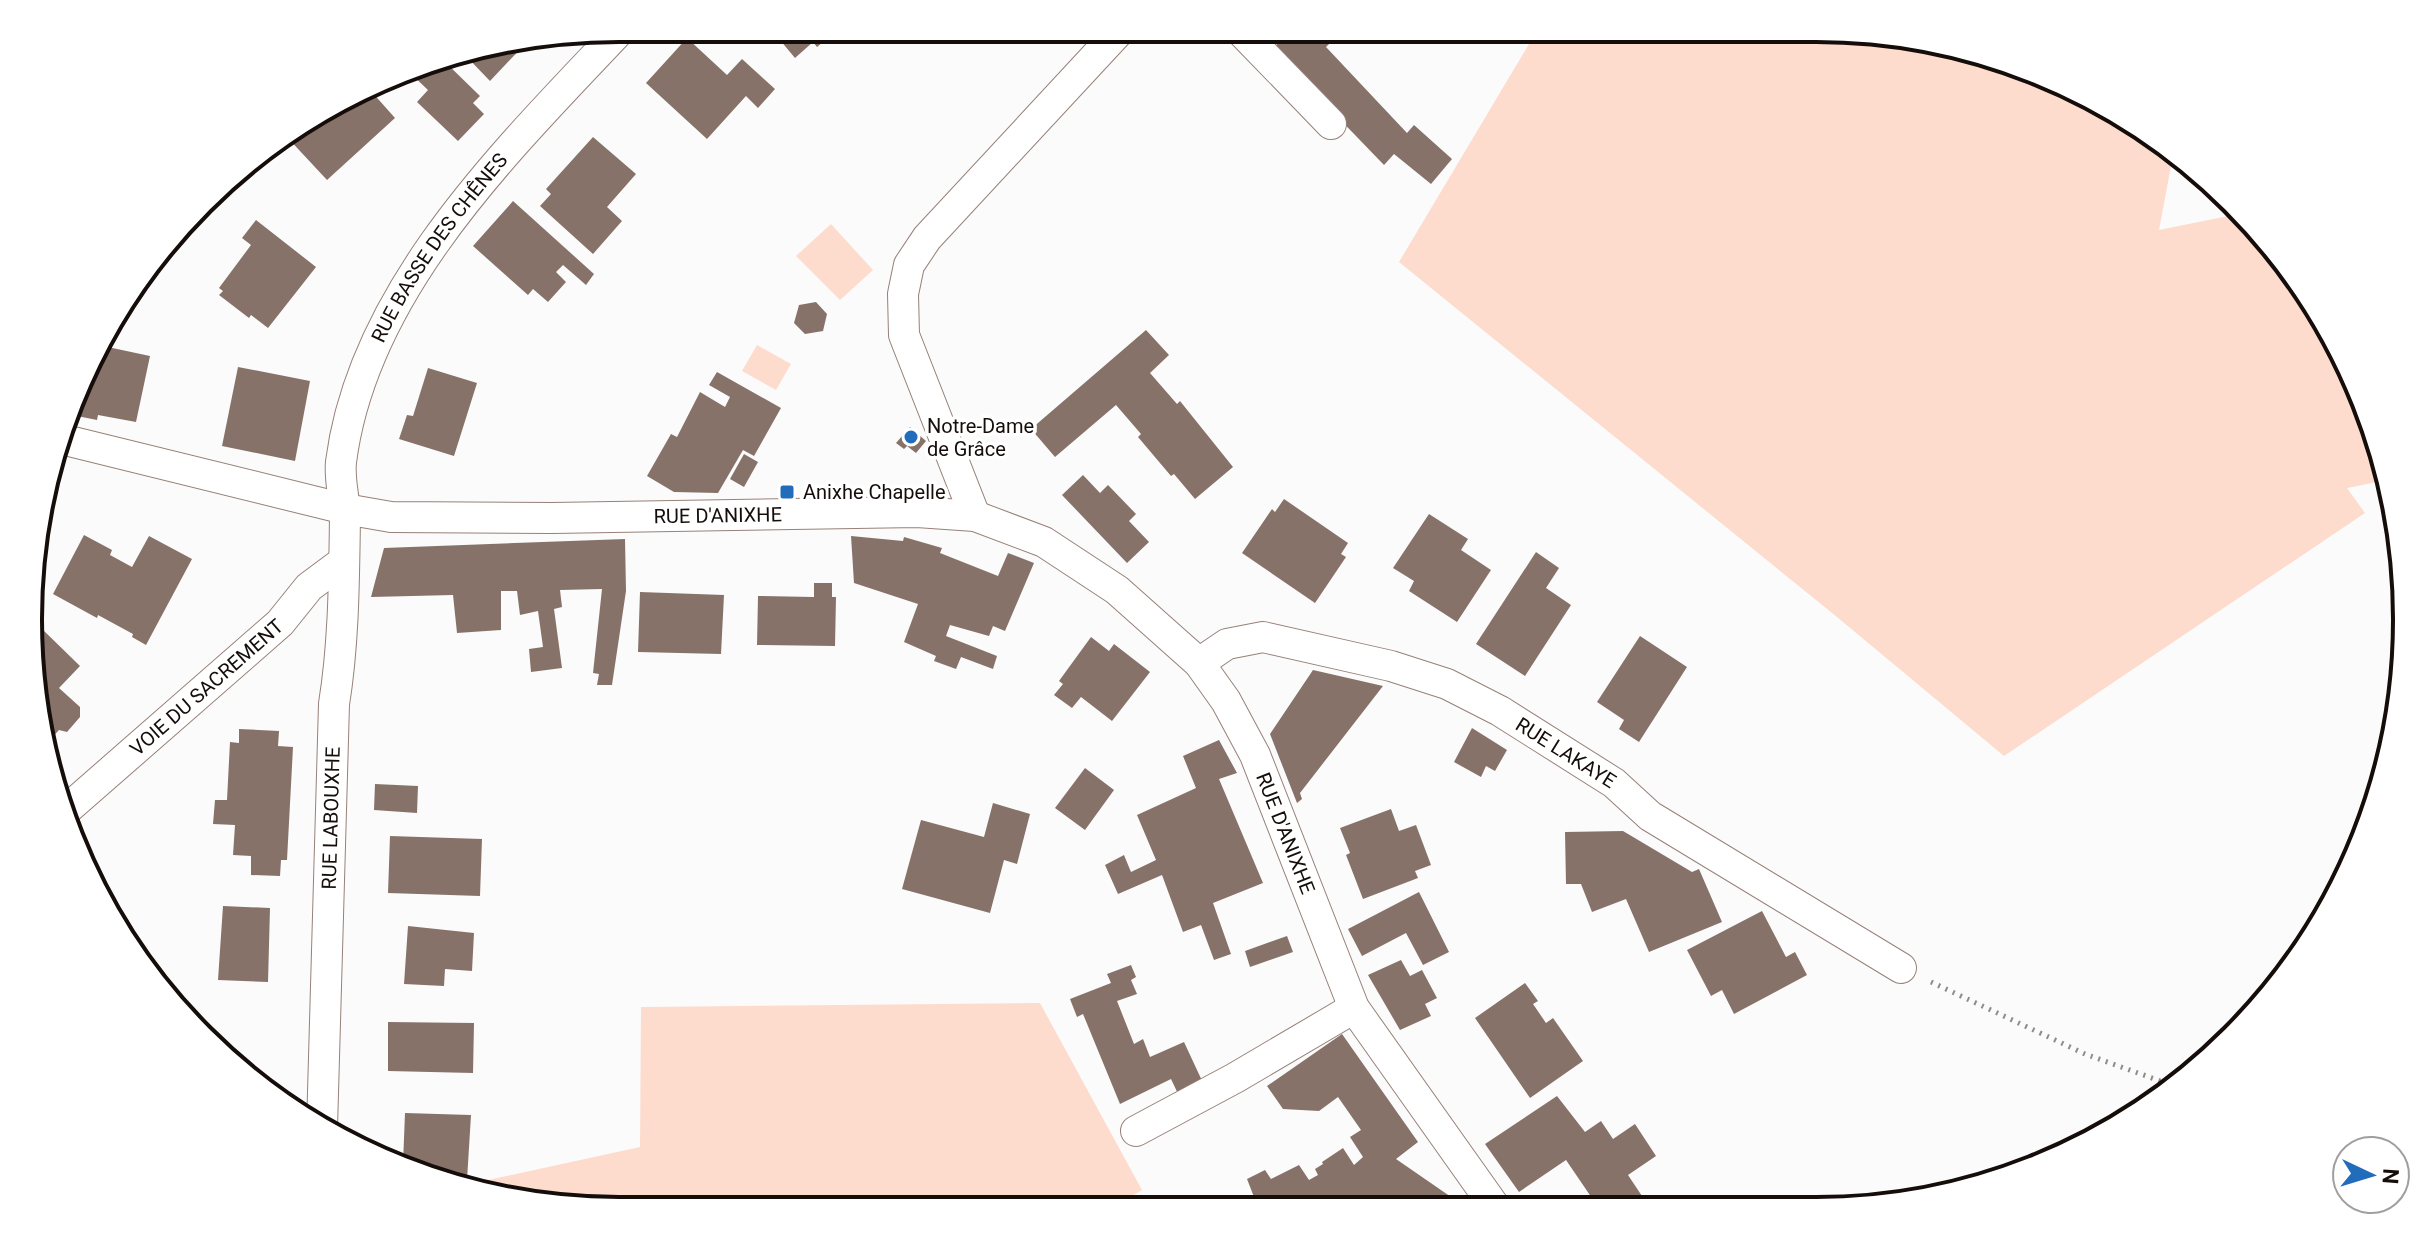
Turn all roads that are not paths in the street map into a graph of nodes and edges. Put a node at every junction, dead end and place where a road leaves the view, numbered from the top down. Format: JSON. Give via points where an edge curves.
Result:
{"nodes":[{"id":1,"x":609,"y":42,"type":"edge"},
{"id":2,"x":1109,"y":42,"type":"edge"},
{"id":3,"x":1252,"y":42,"type":"edge"},
{"id":4,"x":1331,"y":124,"type":"dead end"},
{"id":5,"x":71,"y":441,"type":"edge"},
{"id":6,"x":345,"y":509,"type":"junction"},
{"id":7,"x":975,"y":516,"type":"junction"},
{"id":8,"x":344,"y":561,"type":"junction"},
{"id":9,"x":1199,"y":663,"type":"junction"},
{"id":10,"x":73,"y":804,"type":"edge"},
{"id":11,"x":1901,"y":968,"type":"road end"},
{"id":12,"x":1354,"y":1008,"type":"junction"},
{"id":13,"x":322,"y":1115,"type":"edge"},
{"id":14,"x":1136,"y":1131,"type":"dead end"},
{"id":15,"x":1488,"y":1197,"type":"edge"}],
"edges":[{"from":1,"to":6,"type":"street","name":"RUE BASSE DES CHÊNES","via":[[511,146],[416,268],[369,359],[349,419],[340,466]]},
{"from":2,"to":7,"type":"street","via":[[927,238],[909,265],[904,335]]},
{"from":3,"to":4,"type":"street"},
{"from":5,"to":6,"type":"street","name":"RUE D'ANIXHE"},
{"from":6,"to":7,"type":"street","name":"RUE D'ANIXHE","via":[[391,517],[917,512]]},
{"from":6,"to":8,"type":"street","name":"RUE LABOUXHE"},
{"from":7,"to":9,"type":"street","name":"RUE D'ANIXHE","via":[[1044,542],[1117,590]]},
{"from":8,"to":10,"type":"street","name":"VOIE DU SACREMENT","via":[[309,587],[280,623]]},
{"from":8,"to":13,"type":"street","name":"RUE LABOUXHE","via":[[334,704]]},
{"from":9,"to":11,"type":"street","name":"RUE LAKAYE","via":[[1227,644],[1263,637],[1447,684],[1500,711],[1614,783],[1650,816]]},
{"from":9,"to":12,"type":"street","name":"RUE D'ANIXHE","via":[[1255,755]]},
{"from":12,"to":14,"type":"street"},
{"from":12,"to":15,"type":"street","name":"RUE D'ANIXHE"}]}
